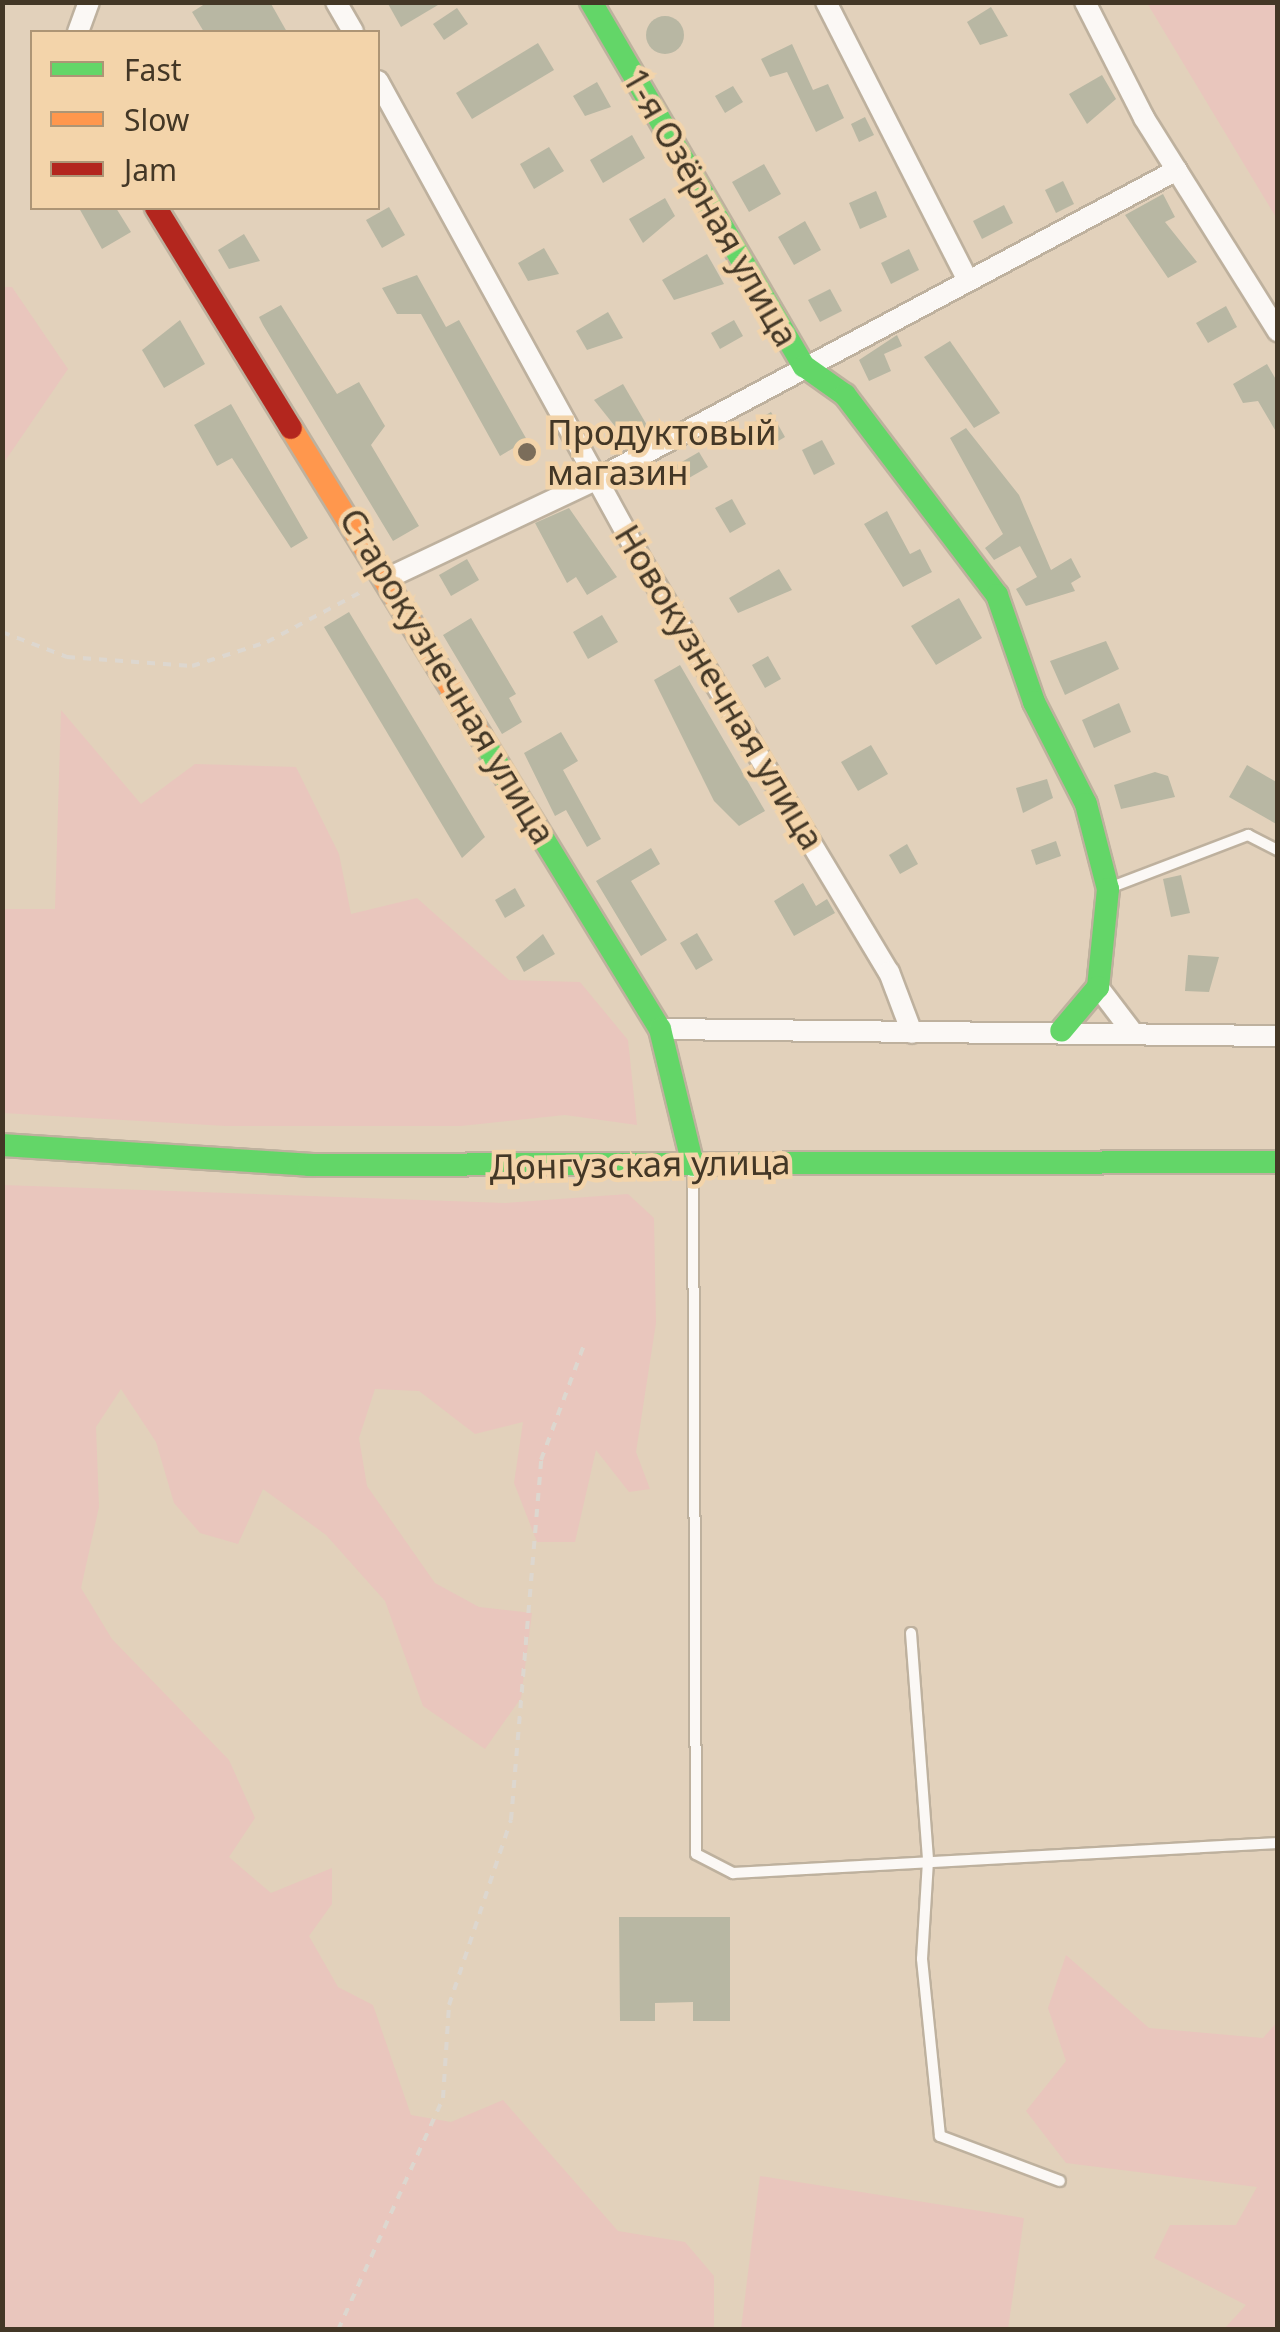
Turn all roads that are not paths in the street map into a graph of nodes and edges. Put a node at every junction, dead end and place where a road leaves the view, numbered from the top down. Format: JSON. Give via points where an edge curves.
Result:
{"nodes":[{"id":1,"x":89,"y":2,"type":"edge"},
{"id":2,"x":336,"y":2,"type":"edge"},
{"id":3,"x":591,"y":2,"type":"edge"},
{"id":4,"x":826,"y":2,"type":"edge"},
{"id":5,"x":1085,"y":2,"type":"edge"},
{"id":6,"x":79,"y":30,"type":"edge"},
{"id":7,"x":352,"y":30,"type":"edge"},
{"id":8,"x":380,"y":85,"type":"edge"},
{"id":9,"x":1177,"y":170,"type":"junction"},
{"id":10,"x":157,"y":210,"type":"edge"},
{"id":11,"x":966,"y":277,"type":"junction"},
{"id":12,"x":1278,"y":332,"type":"edge"},
{"id":13,"x":804,"y":366,"type":"junction"},
{"id":14,"x":597,"y":479,"type":"junction"},
{"id":15,"x":390,"y":578,"type":"junction"},
{"id":16,"x":1278,"y":850,"type":"edge"},
{"id":17,"x":1108,"y":889,"type":"junction"},
{"id":18,"x":1098,"y":987,"type":"junction"},
{"id":19,"x":660,"y":1030,"type":"junction"},
{"id":20,"x":1061,"y":1031,"type":"junction"},
{"id":21,"x":912,"y":1032,"type":"junction"},
{"id":22,"x":1133,"y":1033,"type":"junction"},
{"id":23,"x":1278,"y":1036,"type":"edge"},
{"id":24,"x":2,"y":1145,"type":"edge"},
{"id":25,"x":1278,"y":1162,"type":"edge"},
{"id":26,"x":693,"y":1165,"type":"junction"},
{"id":27,"x":911,"y":1633,"type":"dead end"},
{"id":28,"x":1278,"y":1843,"type":"edge"},
{"id":29,"x":928,"y":1861,"type":"junction"},
{"id":30,"x":1060,"y":2182,"type":"dead end"}],
"edges":[{"from":1,"to":6,"type":"street"},
{"from":2,"to":7,"type":"street"},
{"from":3,"to":13,"type":"street","name":"1-я Озёрная улица"},
{"from":4,"to":11,"type":"street"},
{"from":5,"to":9,"type":"street"},
{"from":8,"to":14,"type":"street","name":"Новокузнечная улица"},
{"from":9,"to":11,"type":"street"},
{"from":9,"to":12,"type":"street"},
{"from":10,"to":15,"type":"street","name":"Старокузнечная улица"},
{"from":11,"to":13,"type":"street"},
{"from":13,"to":14,"type":"street"},
{"from":13,"to":17,"type":"street","name":"1-я Озёрная улица","via":[[845,395],[997,595],[1034,702],[1086,804]]},
{"from":14,"to":15,"type":"street"},
{"from":14,"to":21,"type":"street","name":"Новокузнечная улица","via":[[889,972]]},
{"from":15,"to":19,"type":"street","name":"Старокузнечная улица"},
{"from":16,"to":17,"type":"lane","via":[[1248,835]]},
{"from":17,"to":18,"type":"street","name":"1-я Озёрная улица"},
{"from":18,"to":20,"type":"street"},
{"from":18,"to":22,"type":"street"},
{"from":19,"to":21,"type":"street"},
{"from":19,"to":26,"type":"street","name":"Старокузнечная улица"},
{"from":20,"to":21,"type":"street"},
{"from":20,"to":22,"type":"street"},
{"from":22,"to":23,"type":"street"},
{"from":24,"to":26,"type":"street","name":"Донгузская улица","via":[[309,1165]]},
{"from":25,"to":26,"type":"street","name":"Донгузская улица"},
{"from":26,"to":29,"type":"lane","via":[[696,1854],[732,1873]]},
{"from":27,"to":29,"type":"lane"},
{"from":28,"to":29,"type":"lane"},
{"from":29,"to":30,"type":"lane","via":[[922,1958],[940,2136]]}]}
